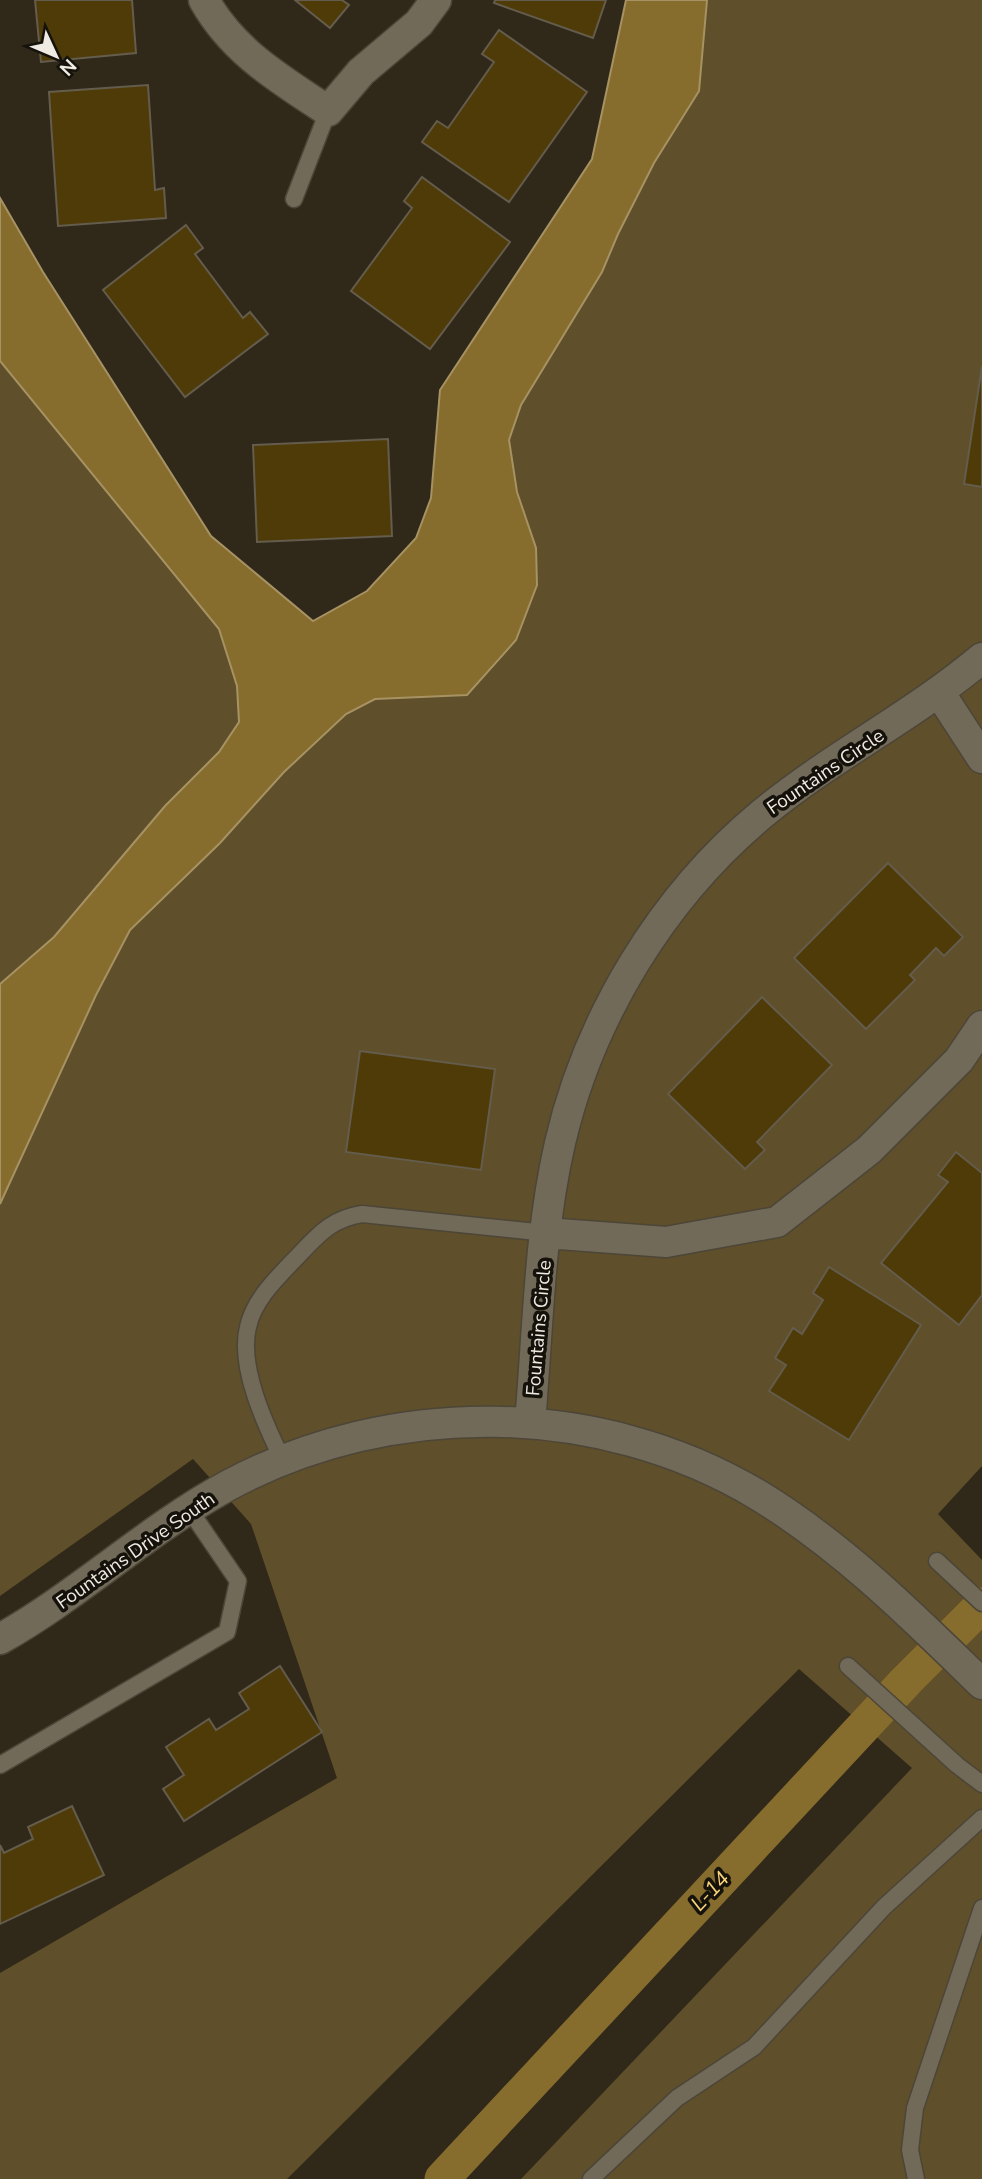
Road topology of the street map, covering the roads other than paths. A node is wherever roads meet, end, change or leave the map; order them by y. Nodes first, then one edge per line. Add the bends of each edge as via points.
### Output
1 (204, 0) edge
2 (436, 0) edge
3 (328, 111) junction
4 (295, 199) dead end
5 (982, 658) edge
6 (939, 692) junction
7 (982, 758) edge
8 (982, 1026) edge
9 (546, 1233) junction
10 (530, 1423) junction
11 (283, 1461) junction
12 (189, 1509) junction
13 (937, 1561) dead end
14 (982, 1603) edge
15 (0, 1639) edge
16 (848, 1666) dead end
17 (982, 1684) edge
18 (0, 1765) edge
19 (982, 1784) edge
20 (982, 1818) edge
21 (982, 1908) edge
22 (592, 2179) edge
23 (916, 2179) edge

1 - 3 street via 242,51
2 - 3 street via 419,23 361,72
3 - 4 lane
5 - 6 street, Fountains Circle
6 - 7 street
6 - 9 street, Fountains Circle via 760,816 704,870 655,931 603,1021 582,1069 560,1143
8 - 9 street, Fountains Circle via 959,1060 869,1150 777,1222 666,1242
9 - 10 street, Fountains Circle
9 - 11 lane via 362,1214 341,1217 325,1229 274,1281 247,1328 254,1386
10 - 11 street, Fountains Drive South via 415,1425 344,1440
10 - 17 street, Fountains Drive South via 601,1433 671,1454 758,1496 890,1594
11 - 12 street, Fountains Drive South
12 - 15 street, Fountains Drive South via 89,1583
12 - 18 lane via 238,1581 227,1632
13 - 14 lane
16 - 19 lane
20 - 22 lane via 884,1907 754,2047 677,2098
21 - 23 lane via 915,2108 911,2150

